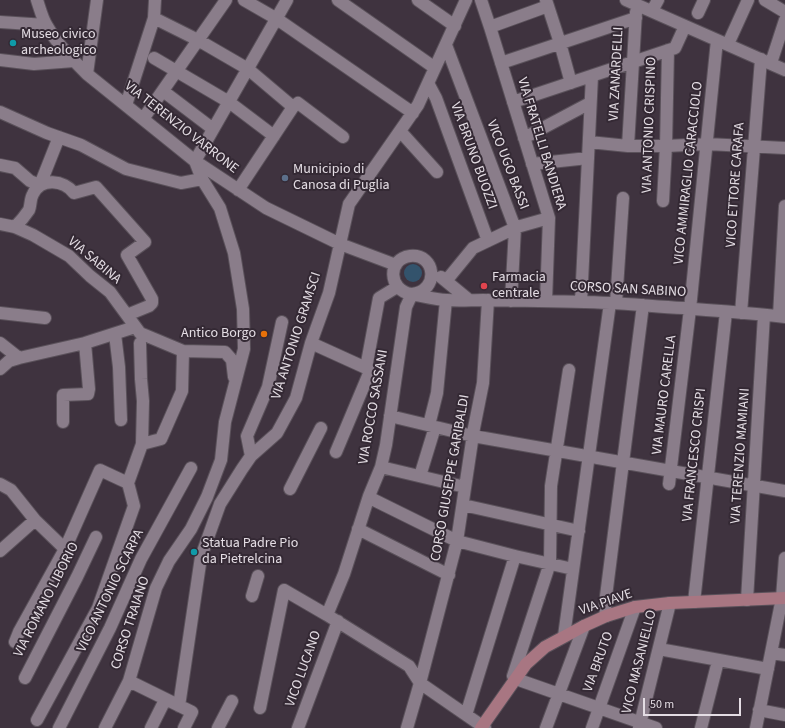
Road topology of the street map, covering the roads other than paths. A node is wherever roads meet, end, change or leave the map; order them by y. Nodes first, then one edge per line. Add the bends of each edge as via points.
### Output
1 (37, 0) edge
2 (97, 0) edge
3 (155, 0) edge
4 (226, 0) edge
5 (244, 0) edge
6 (287, 0) edge
7 (338, 0) edge
8 (418, 0) edge
9 (466, 0) edge
10 (481, 0) edge
11 (658, 0) edge
12 (704, 0) edge
13 (748, 0) edge
14 (765, 0) edge
15 (631, 2) edge
16 (547, 3) edge
17 (652, 11) junction
18 (785, 12) edge
19 (698, 13) dead end
20 (154, 18) junction
21 (636, 18) junction
22 (277, 19) junction
23 (785, 20) edge
24 (0, 22) edge
25 (46, 25) junction
26 (455, 26) junction
27 (685, 26) junction
28 (490, 27) junction
29 (198, 40) junction
30 (723, 42) junction
31 (560, 43) junction
32 (446, 45) junction
33 (668, 50) junction
34 (154, 58) dead end
35 (0, 60) edge
36 (766, 61) junction
37 (74, 62) junction
38 (632, 62) junction
39 (502, 63) junction
40 (435, 68) junction
41 (248, 69) junction
42 (785, 70) edge
43 (177, 71) junction
44 (87, 74) junction
45 (592, 76) junction
46 (428, 82) junction
47 (571, 83) junction
48 (163, 91) junction
49 (229, 102) junction
50 (513, 102) junction
51 (590, 103) junction
52 (126, 104) junction
53 (293, 107) junction
54 (0, 112) edge
55 (413, 113) junction
56 (143, 119) junction
57 (213, 129) junction
58 (400, 130) junction
59 (274, 136) junction
60 (59, 137) junction
61 (343, 137) dead end
62 (524, 138) junction
63 (588, 142) junction
64 (707, 144) junction
65 (628, 146) junction
66 (666, 146) junction
67 (754, 147) junction
68 (785, 148) edge
69 (588, 158) junction
70 (195, 161) junction
71 (532, 164) junction
72 (0, 166) edge
73 (437, 172) dead end
74 (202, 179) junction
75 (40, 185) junction
76 (238, 190) junction
77 (623, 198) dead end
78 (663, 201) dead end
79 (785, 206) edge
80 (549, 218) junction
81 (0, 224) edge
82 (15, 227) junction
83 (515, 228) junction
84 (488, 241) junction
85 (340, 244) junction
86 (396, 265) junction
87 (431, 269) junction
88 (446, 281) junction
89 (397, 287) junction
90 (412, 294) junction
91 (446, 300) junction
92 (469, 300) junction
93 (488, 300) junction
94 (511, 301) junction
95 (546, 301) junction
96 (581, 302) junction
97 (613, 303) junction
98 (643, 305) junction
99 (690, 309) junction
100 (726, 312) junction
101 (0, 313) edge
102 (741, 313) junction
103 (127, 315) junction
104 (764, 315) junction
105 (782, 317) edge
106 (45, 318) dead end
107 (282, 322) dead end
108 (135, 327) junction
109 (115, 334) junction
110 (0, 343) edge
111 (85, 343) junction
112 (140, 343) dead end
113 (311, 343) junction
114 (183, 351) junction
115 (19, 358) junction
116 (366, 368) junction
117 (0, 369) edge
118 (569, 370) dead end
119 (235, 381) junction
120 (390, 416) junction
121 (120, 420) dead end
122 (62, 422) dead end
123 (432, 426) junction
124 (321, 428) dead end
125 (473, 436) junction
126 (142, 444) junction
127 (556, 451) junction
128 (336, 452) dead end
129 (251, 456) junction
130 (589, 457) junction
131 (222, 460) junction
132 (624, 462) junction
133 (381, 467) junction
134 (191, 468) dead end
135 (242, 469) junction
136 (671, 470) junction
137 (420, 476) junction
138 (708, 478) junction
139 (128, 483) junction
140 (0, 484) edge
141 (669, 484) dead end
142 (754, 485) junction
143 (465, 487) junction
144 (290, 489) dead end
145 (785, 491) edge
146 (369, 496) junction
147 (207, 497) junction
148 (220, 504) junction
149 (463, 505) junction
150 (35, 520) junction
151 (550, 524) junction
152 (191, 529) junction
153 (358, 529) junction
154 (579, 531) junction
155 (210, 535) junction
156 (96, 537) dead end
157 (458, 541) junction
158 (65, 549) junction
159 (0, 551) edge
160 (515, 556) junction
161 (785, 558) edge
162 (550, 563) junction
163 (573, 570) junction
164 (449, 575) junction
165 (258, 576) dead end
166 (252, 596) dead end
167 (784, 598) edge
168 (747, 600) junction
169 (694, 602) junction
170 (670, 603) junction
171 (635, 607) junction
172 (327, 615) junction
173 (606, 616) junction
174 (338, 621) junction
175 (584, 626) junction
176 (564, 636) junction
177 (15, 642) dead end
178 (659, 650) junction
179 (771, 653) junction
180 (785, 655) edge
181 (718, 661) junction
182 (768, 669) junction
183 (25, 678) dead end
184 (516, 679) junction
185 (129, 681) junction
186 (420, 684) junction
187 (558, 694) junction
188 (165, 700) junction
189 (232, 701) dead end
190 (179, 706) junction
191 (260, 708) dead end
192 (599, 708) junction
193 (759, 710) junction
194 (466, 715) junction
195 (785, 715) edge
196 (37, 720) dead end
197 (640, 725) edge
198 (483, 727) edge
199 (59, 728) edge
200 (105, 728) edge
201 (151, 728) edge
202 (184, 728) edge
203 (218, 728) edge
204 (298, 728) edge
205 (407, 728) edge
206 (546, 728) edge
207 (592, 728) edge
208 (656, 728) edge
209 (701, 728) edge
210 (756, 728) edge

1 - 25 street, VIA TERENZIO VARRONE
2 - 44 street
3 - 20 street
4 - 29 street
5 - 22 street
6 - 22 street
7 - 40 street
8 - 26 street
9 - 26 street, VIA ANTONIO GRAMSCI
10 - 28 street, VIA FRATELLI BANDIERA
11 - 17 street
12 - 19 street
13 - 30 street, VICO AMMIRAGLIO CARACCIOLO
14 - 18 street
15 - 17 street
15 - 21 street, VIA ZANARDELLI
16 - 28 street
16 - 31 street
17 - 27 street
20 - 29 street
20 - 52 street
21 - 31 street
21 - 38 street, VIA ZANARDELLI
22 - 41 street
22 - 55 street
23 - 36 street, VICO ETTORE CARAFA
24 - 25 street
25 - 37 street, VIA TERENZIO VARRONE
26 - 32 street, VIA ANTONIO GRAMSCI
27 - 30 street
27 - 33 street via 675,48
28 - 39 street, VIA FRATELLI BANDIERA
29 - 41 street
29 - 43 street
30 - 36 street
30 - 64 street, VICO AMMIRAGLIO CARACCIOLO
31 - 39 street
31 - 47 street
32 - 40 street, VIA ANTONIO GRAMSCI
32 - 83 street, VICO UGO BASSI
33 - 38 street
33 - 66 street, VIA ANTONIO CRISPINO
34 - 43 street
35 - 37 street via 34,64
36 - 42 street
36 - 67 street, VICO ETTORE CARAFA
37 - 44 street, VIA TERENZIO VARRONE
38 - 45 street
38 - 65 street, VIA ZANARDELLI
39 - 50 street, VIA FRATELLI BANDIERA
40 - 46 street, VIA ANTONIO GRAMSCI
41 - 49 street
41 - 53 street
43 - 48 street
43 - 49 street
44 - 52 street, VIA TERENZIO VARRONE
45 - 47 street
45 - 51 street
46 - 55 street, VIA ANTONIO GRAMSCI
46 - 84 street, VIA BRUNO BUOZZI
47 - 50 street
48 - 56 street
48 - 57 street
49 - 57 street
49 - 59 street
50 - 62 street, VIA FRATELLI BANDIERA
51 - 62 street
51 - 63 street
52 - 56 street, VIA TERENZIO VARRONE
53 - 59 street
53 - 61 street via 298,103
54 - 60 street
55 - 58 street, VIA ANTONIO GRAMSCI
56 - 70 street, VIA TERENZIO VARRONE
57 - 70 street
58 - 73 street
58 - 85 street, VIA ANTONIO GRAMSCI via 349,204
59 - 76 street
60 - 74 street via 81,145 126,169 181,183
60 - 75 street
62 - 71 street, VIA FRATELLI BANDIERA
63 - 65 street
63 - 69 street
64 - 66 street
64 - 67 street
64 - 99 street, VICO AMMIRAGLIO CARACCIOLO
65 - 66 street
66 - 78 street, VIA ANTONIO CRISPINO
67 - 68 street
67 - 102 street, VICO ETTORE CARAFA
69 - 71 street
69 - 96 street
70 - 74 street, CORSO TRAIANO
70 - 76 street, VIA TERENZIO VARRONE
71 - 80 street, VIA FRATELLI BANDIERA
72 - 75 street via 16,168 30,181
74 - 119 street, CORSO TRAIANO via 220,208 234,253 243,309 244,349
75 - 82 street via 32,194 29,209
75 - 103 street via 54,181 69,187 74,193 96,187 145,242 127,255 152,303
76 - 85 street, VIA TERENZIO VARRONE via 266,208
77 - 97 street
79 - 105 street
80 - 83 street
80 - 95 street, VIA FRATELLI BANDIERA
81 - 82 street, VIA SABINA
82 - 103 street, VIA SABINA via 69,256 110,292
83 - 84 street
83 - 94 street, VICO UGO BASSI
84 - 88 street via 473,248
85 - 86 street, VIA TERENZIO VARRONE
85 - 113 street, VIA ANTONIO GRAMSCI via 329,293
86 - 87 street via 404,258 414,256 425,260
86 - 89 street via 393,274
87 - 88 street
87 - 90 street via 431,281 428,286 418,294
88 - 92 street
89 - 90 street
89 - 116 street via 379,298
90 - 91 street, CORSO SAN SABINO
90 - 120 street, VIA ROCCO SASSANI via 406,307
91 - 92 street, CORSO SAN SABINO
91 - 123 street
92 - 93 street, CORSO SAN SABINO
93 - 94 street, CORSO SAN SABINO
93 - 125 street, CORSO GIUSEPPE GARIBALDI via 482,383
94 - 95 street, CORSO SAN SABINO
95 - 96 street, CORSO SAN SABINO
96 - 97 street, CORSO SAN SABINO
97 - 98 street, CORSO SAN SABINO
97 - 130 street
98 - 99 street, CORSO SAN SABINO
98 - 132 street
99 - 100 street, CORSO SAN SABINO
99 - 136 street, VIA MAURO CARELLA
100 - 102 street, CORSO SAN SABINO
100 - 138 street, VIA FRANCESCO CRISPI
101 - 106 street
102 - 104 street, CORSO SAN SABINO
103 - 108 street, VIA SABINA
104 - 105 street, CORSO SAN SABINO
104 - 142 street, VIA TERENZIO MAMIANI
107 - 129 street via 268,387 247,436
108 - 109 street
108 - 114 street, VIA SABINA via 140,333
109 - 111 street
109 - 121 street via 119,367
110 - 115 street
111 - 115 street
111 - 122 street via 88,394 63,395
112 - 126 street
113 - 116 street
113 - 129 street, VIA ANTONIO GRAMSCI via 296,398 277,433
114 - 119 street, VIA SABINA via 225,352 232,360
114 - 126 street via 182,391 167,426 161,439
115 - 117 street
116 - 128 street via 370,371
118 - 127 street
119 - 131 street, CORSO TRAIANO via 225,422
120 - 123 street
120 - 133 street, VIA ROCCO SASSANI
123 - 125 street
123 - 137 street
124 - 144 street
125 - 127 street
125 - 143 street, CORSO GIUSEPPE GARIBALDI
126 - 139 street
127 - 130 street
127 - 151 street via 551,486
129 - 135 street, VIA ANTONIO GRAMSCI
130 - 132 street
130 - 154 street
131 - 135 street
131 - 147 street, CORSO TRAIANO
132 - 136 street
132 - 173 street via 605,604
133 - 137 street
133 - 146 street, VIA ROCCO SASSANI
134 - 199 street, VICO ANTONIO SCARPA via 141,559 110,628
135 - 148 street, VIA ANTONIO GRAMSCI
136 - 138 street
136 - 141 street, VIA MAURO CARELLA
137 - 143 street
138 - 142 street
138 - 169 street, VIA FRANCESCO CRISPI
139 - 158 street via 100,470
139 - 196 street via 134,506 98,608
140 - 150 street via 11,490
142 - 145 street
142 - 168 street, VIA TERENZIO MAMIANI
143 - 149 street, CORSO GIUSEPPE GARIBALDI
146 - 153 street, VIA ROCCO SASSANI
146 - 157 street
147 - 148 street
147 - 152 street, CORSO TRAIANO
148 - 155 street, VIA ANTONIO GRAMSCI
149 - 151 street
149 - 157 street, CORSO GIUSEPPE GARIBALDI
150 - 158 street
150 - 159 street
151 - 154 street
151 - 162 street
152 - 155 street
152 - 185 street, CORSO TRAIANO via 169,561 156,588
153 - 164 street
153 - 172 street, VIA ROCCO SASSANI via 344,574
154 - 163 street
155 - 190 street, VIA ANTONIO GRAMSCI via 201,557
156 - 183 street, VIA ROMANO LIBORIO
157 - 160 street
157 - 164 street, CORSO GIUSEPPE GARIBALDI
158 - 177 street
160 - 162 street
160 - 194 street
161 - 167 street
162 - 163 street
162 - 184 street via 514,676
163 - 176 street
164 - 186 street, CORSO GIUSEPPE GARIBALDI
165 - 166 street
167 - 168 street, VIA PIAVE
167 - 179 street
168 - 169 street, VIA PIAVE
169 - 170 street, VIA PIAVE
170 - 171 street, VIA PIAVE
170 - 178 street, VICO MASANIELLO
171 - 173 street, VIA PIAVE
171 - 192 street, VIA BRUTO
172 - 174 street
172 - 191 street via 284,590
173 - 175 street, VIA PIAVE
174 - 186 street via 408,666
174 - 204 street, VICO LUCANO
175 - 176 street, VIA PIAVE
175 - 187 street
176 - 184 street, VIA PIAVE via 540,651 526,664
178 - 181 street
178 - 197 street, VICO MASANIELLO
179 - 180 street
179 - 182 street
181 - 182 street
181 - 209 street
182 - 193 street
184 - 187 street
184 - 198 street, VIA PIAVE
185 - 188 street
185 - 200 street, CORSO TRAIANO
186 - 194 street
186 - 205 street, CORSO GIUSEPPE GARIBALDI
187 - 192 street
187 - 206 street
188 - 190 street
188 - 201 street
189 - 203 street
190 - 202 street via 192,712
192 - 197 street
192 - 207 street, VIA BRUTO
193 - 195 street
193 - 210 street
194 - 198 street
197 - 208 street

